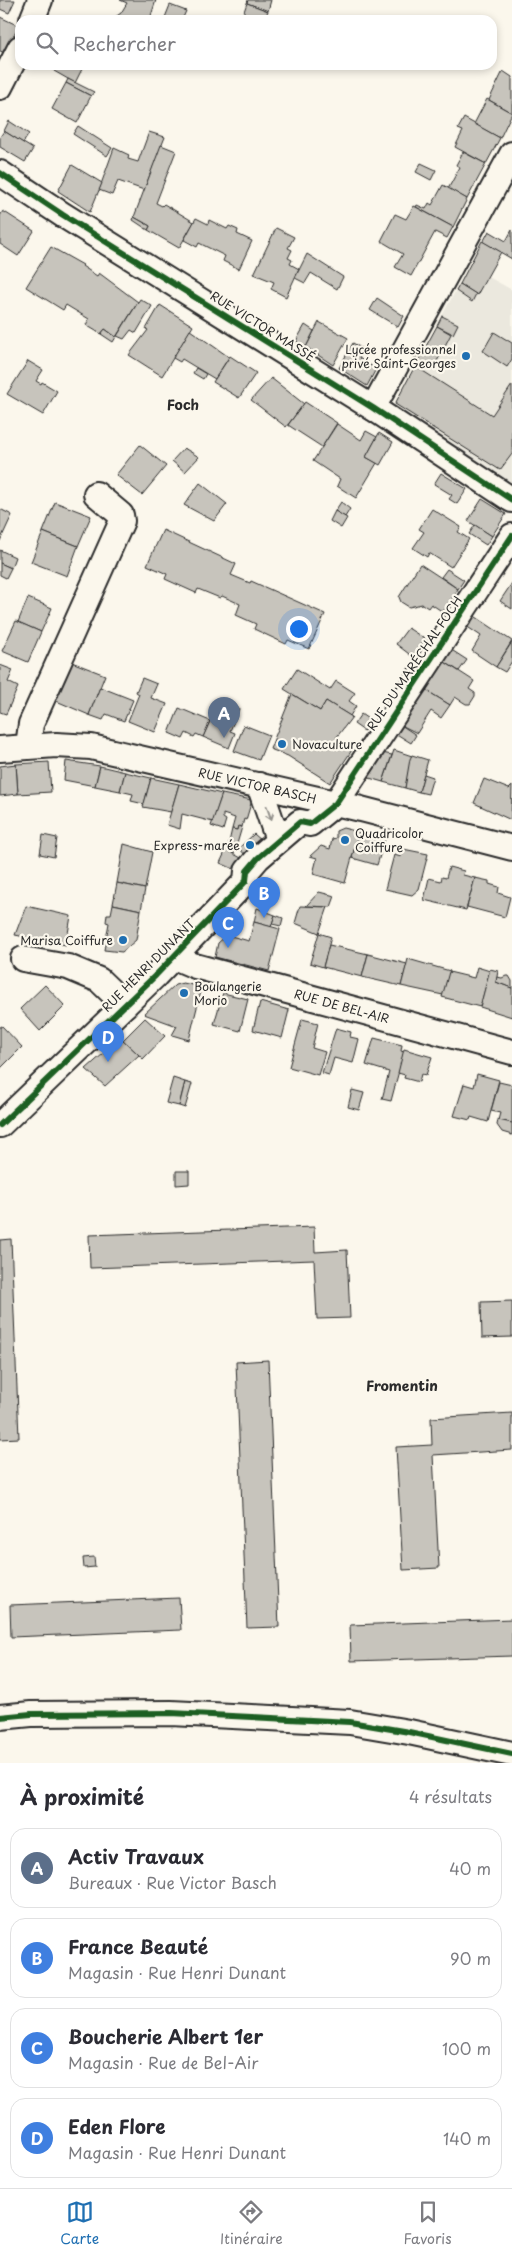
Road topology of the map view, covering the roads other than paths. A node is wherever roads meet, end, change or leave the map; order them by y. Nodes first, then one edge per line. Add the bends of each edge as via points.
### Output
1 (40, 0) edge
2 (34, 15) edge
3 (15, 58) edge
4 (0, 86) edge
5 (512, 154) edge
6 (0, 173) edge
7 (373, 408) junction
8 (96, 494) dead end
9 (512, 500) edge
10 (512, 536) edge
11 (28, 746) junction
12 (0, 749) edge
13 (259, 785) junction
14 (336, 803) junction
15 (310, 824) junction
16 (278, 840) junction
17 (512, 848) edge
18 (246, 881) junction
19 (174, 957) junction
20 (22, 959) dead end
21 (125, 1005) junction
22 (512, 1052) edge
23 (0, 1125) edge
24 (0, 1717) edge
25 (510, 1757) edge

1 - 2 street
3 - 4 street
5 - 7 street
6 - 7 street, RUE VICTOR MASSÉ
7 - 9 street, RUE VICTOR MASSÉ
8 - 11 street via 121,515 122,521 31,724
10 - 14 street, RUE DU MARÉCHAL FOCH
11 - 12 street, RUE VICTOR BASCH
11 - 13 street, RUE VICTOR BASCH via 91,747
13 - 14 street, RUE VICTOR BASCH
13 -> 16 street
14 - 15 street, RUE HENRI DUNANT
14 - 17 street, RUE VICTOR BASCH
15 - 16 street, RUE HENRI DUNANT via 300,822
15 - 18 street, RUE HENRI DUNANT via 312,833 256,881
16 - 18 street, RUE HENRI DUNANT via 247,871
18 - 19 street, RUE HENRI DUNANT
19 - 21 street, RUE HENRI DUNANT
19 - 22 street, RUE DE BEL-AIR via 196,966
20 - 21 street, RUE HENRI DUNANT via 68,967 98,980
21 - 23 street, RUE HENRI DUNANT
24 - 25 street via 171,1713 350,1722 409,1732

